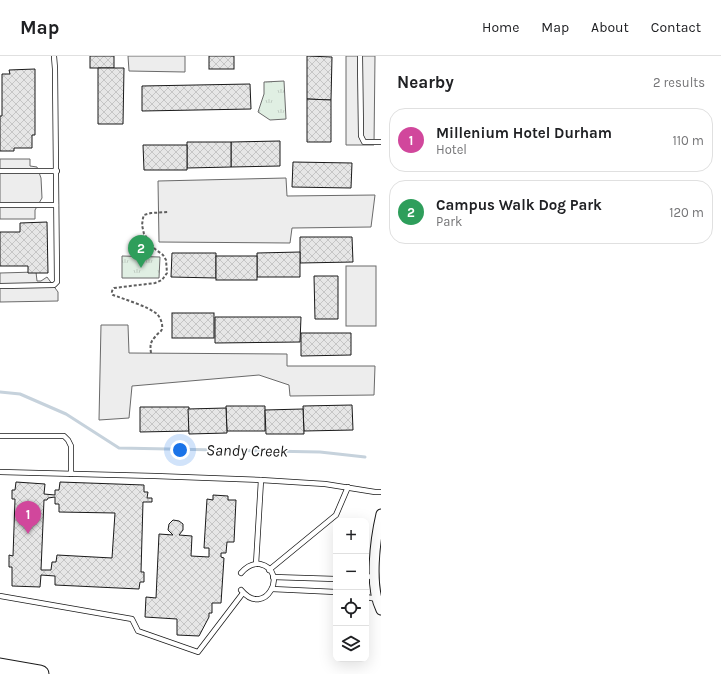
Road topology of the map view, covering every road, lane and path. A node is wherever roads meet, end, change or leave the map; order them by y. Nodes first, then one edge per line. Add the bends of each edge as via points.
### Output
1 (54, 56) edge
2 (360, 56) edge
3 (381, 142) edge
4 (57, 171) junction
5 (0, 172) edge
6 (0, 205) edge
7 (56, 205) junction
8 (168, 212) dead end
9 (0, 286) edge
10 (151, 353) dead end
11 (0, 436) edge
12 (0, 472) edge
13 (71, 474) junction
14 (261, 480) junction
15 (348, 487) junction
16 (381, 492) edge
17 (381, 514) edge
18 (256, 564) junction
19 (269, 570) junction
20 (241, 573) dead end
21 (273, 577) junction
22 (370, 577) edge
23 (333, 579) edge
24 (378, 586) edge
25 (272, 589) junction
26 (333, 592) edge
27 (0, 596) edge
28 (369, 598) edge
29 (377, 599) junction
30 (381, 610) edge
31 (0, 667) edge
32 (40, 674) edge

1 - 4 lane
2 - 3 lane via 360,136 364,142
4 - 5 lane
4 - 7 lane
6 - 7 lane
7 - 9 lane via 57,282 54,285
8 - 10 path via 144,215 142,225 144,234 154,249 166,260 167,273 162,280 112,290 113,295 158,314 162,326 161,331 150,343
11 - 13 lane via 64,436 71,446
12 - 13 lane
13 - 14 lane
14 - 15 lane
14 - 18 lane
15 - 16 lane
15 - 19 lane via 336,515
17 - 22 street
18 - 19 lane
18 - 20 lane via 250,565
19 - 21 lane
21 - 23 lane
21 - 25 lane
22 - 24 street
24 - 29 street
25 - 26 lane
25 - 27 lane via 261,599 250,598 242,591 198,652 138,631 132,619
28 - 29 lane
29 - 30 street
31 - 32 highway

